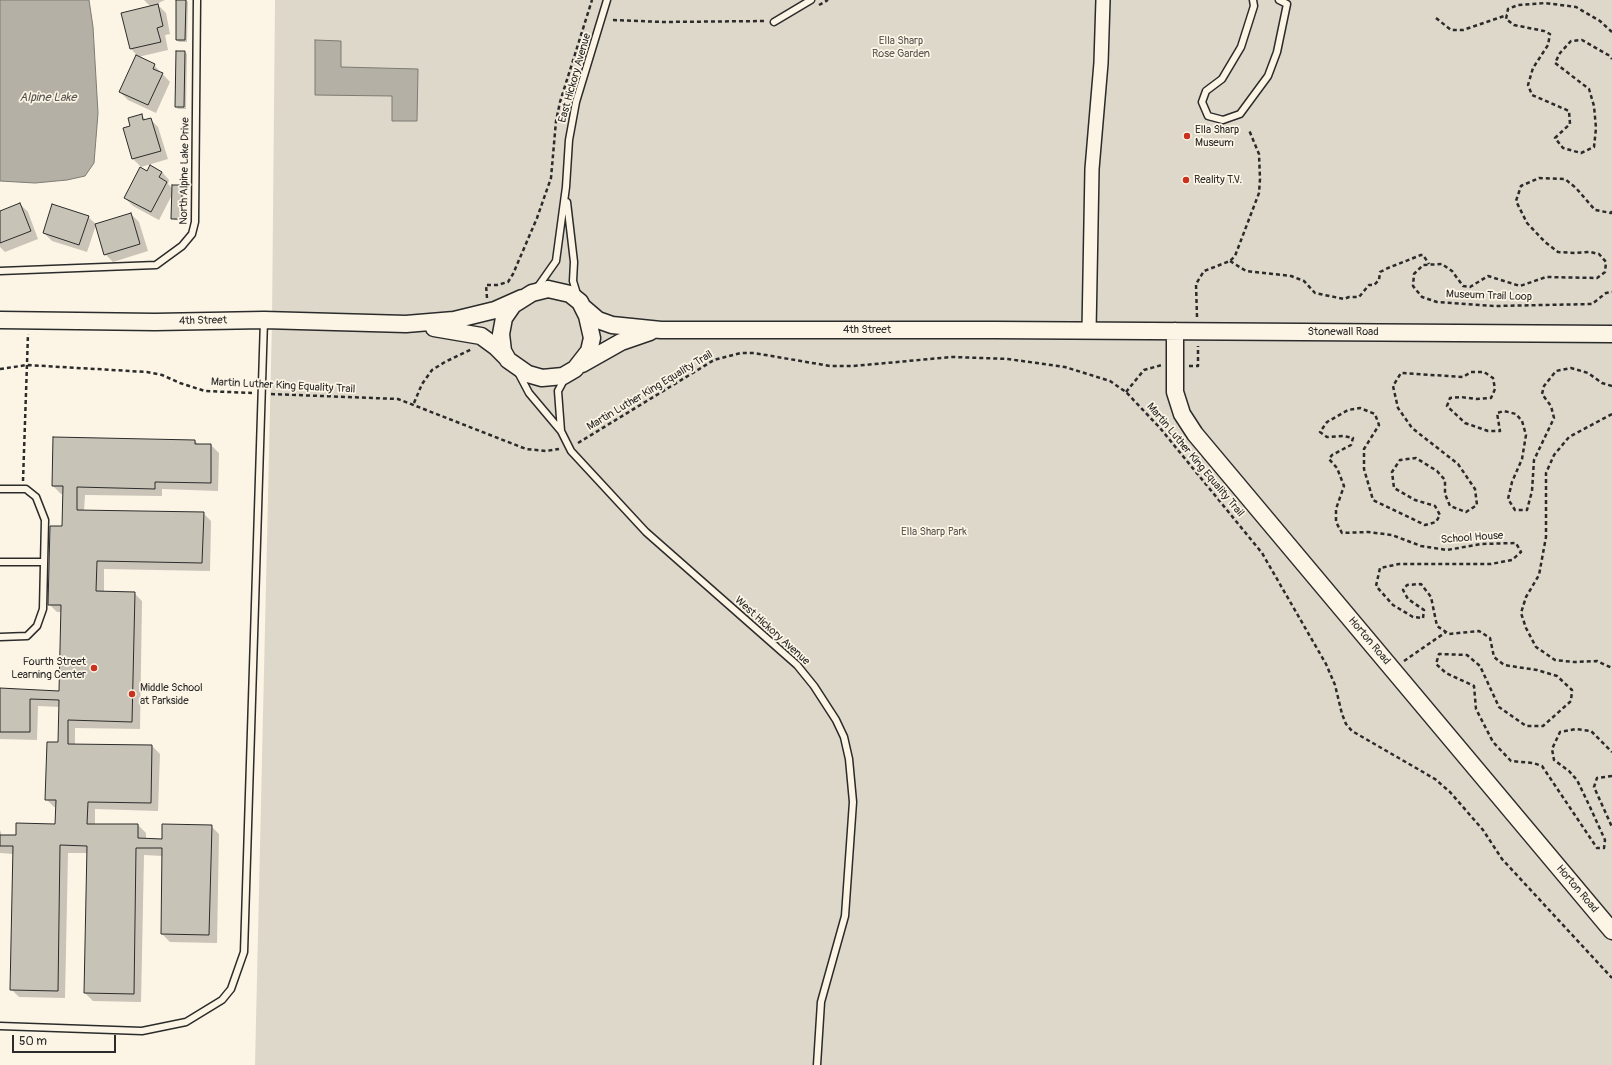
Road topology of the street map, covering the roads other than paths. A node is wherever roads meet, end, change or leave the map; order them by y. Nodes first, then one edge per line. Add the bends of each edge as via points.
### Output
1 (197, 0) edge
2 (607, 0) edge
3 (811, 0) edge
4 (1103, 0) edge
5 (1253, 0) edge
6 (1279, 0) edge
7 (774, 22) dead end
8 (566, 187) junction
9 (0, 271) edge
10 (527, 296) junction
11 (582, 305) junction
12 (0, 320) edge
13 (264, 320) junction
14 (406, 324) junction
15 (661, 330) junction
16 (1081, 331) junction
17 (1174, 331) junction
18 (1612, 334) edge
19 (512, 363) junction
20 (571, 371) junction
21 (561, 431) junction
22 (0, 488) edge
23 (0, 562) edge
24 (43, 562) junction
25 (0, 637) edge
26 (1612, 931) edge
27 (0, 1026) edge
28 (818, 1065) edge

1 - 9 lane, North Alpine Lake Drive via 195,222 192,234 182,246 156,265
2 - 8 lane, East Hickory Avenue via 576,102 569,140
3 - 7 lane
4 - 16 street via 1101,63
5 - 6 lane via 1254,6 1241,47 1222,79 1206,91 1202,102 1208,116 1223,120 1240,114 1268,76 1277,52 1286,4
8 - 10 lane, East Hickory Avenue via 556,261 546,278
8 - 11 lane, East Hickory Avenue via 574,262 573,281
10 - 11 street via 542,290 558,290 570,294
10 - 14 street, 4th Street via 495,310 454,320
10 - 19 street via 507,312 502,326 502,345
11 - 15 street, 4th Street via 598,320 612,325
11 - 20 street via 591,327 592,338 589,351
12 - 13 street, 4th Street
13 - 14 street, 4th Street
13 - 27 lane via 244,952 231,989 222,1000 186,1022 142,1031
14 - 19 street, 4th Street via 481,336 496,346
15 - 16 street, 4th Street
15 - 20 street, 4th Street via 621,342
16 - 17 street, Stonewall Road
17 - 18 street, Stonewall Road
17 - 26 street, Horton Road via 1175,392 1182,414 1195,434
19 - 20 street via 528,374 542,378 555,377
19 - 21 lane, West Hickory Avenue via 529,393
20 - 21 lane, West Hickory Avenue via 558,391
21 - 28 lane, West Hickory Avenue via 571,451 646,532 797,666 814,686 844,737 853,802 845,916 821,1002
22 - 24 lane via 23,489 36,497 45,520
23 - 24 lane
24 - 25 lane via 43,609 37,626 27,636

